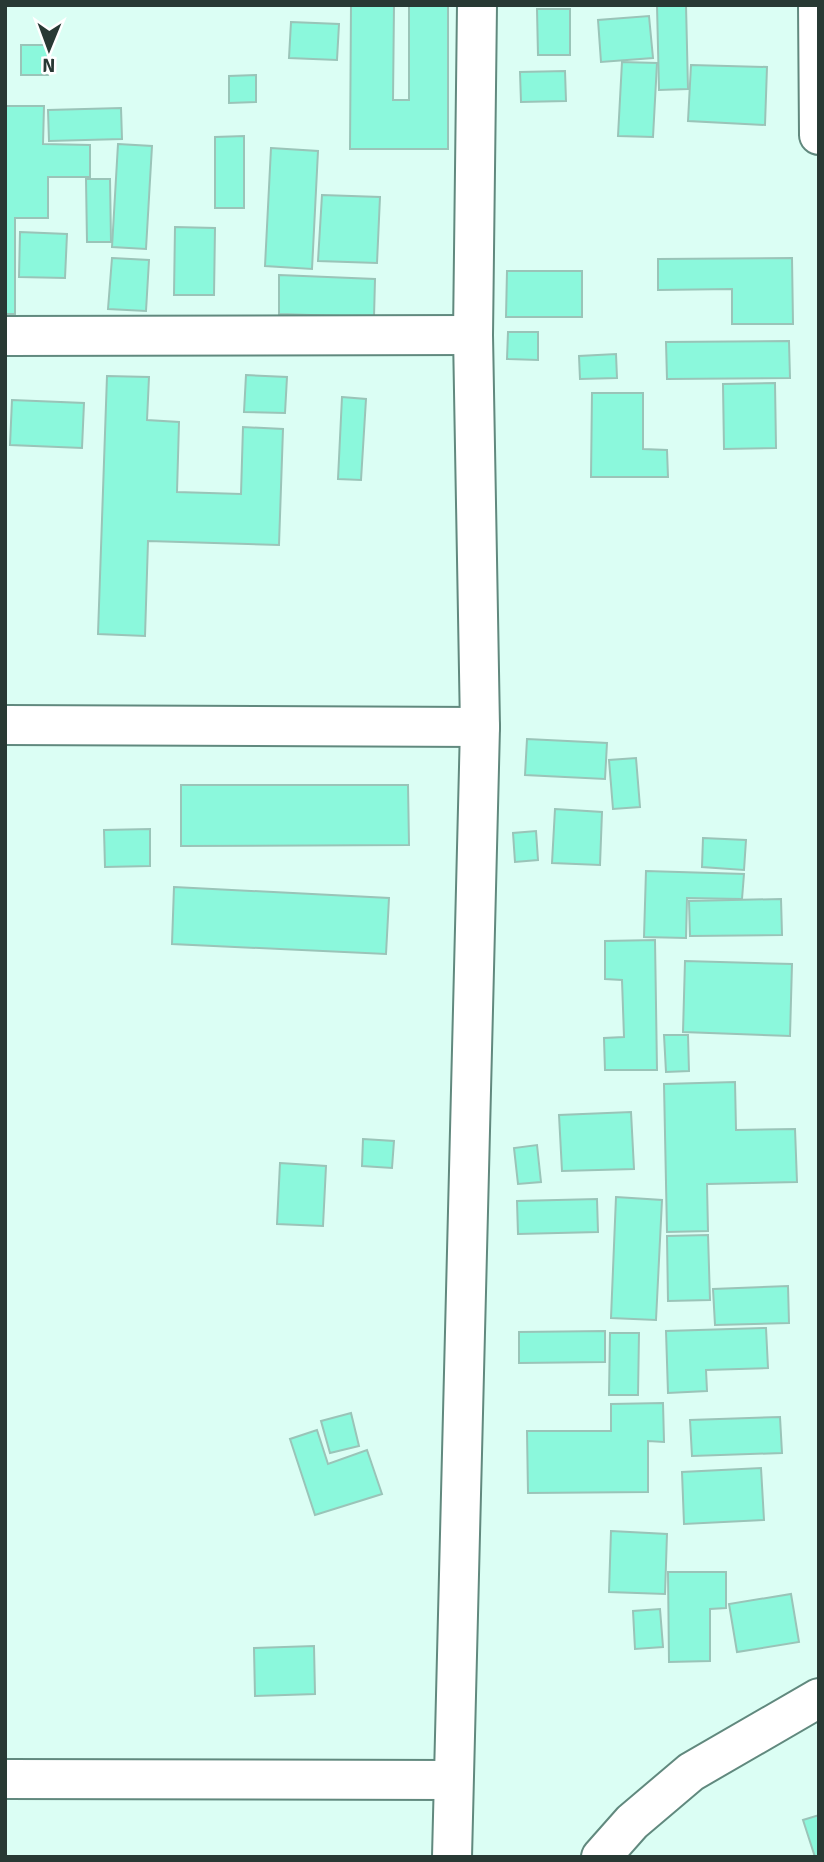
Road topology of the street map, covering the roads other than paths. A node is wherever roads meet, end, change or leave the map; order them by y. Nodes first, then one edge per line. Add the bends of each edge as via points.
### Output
1 (477, 5) edge
2 (818, 5) edge
3 (819, 135) edge
4 (473, 335) junction
5 (5, 336) edge
6 (5, 725) edge
7 (480, 727) junction
8 (819, 1698) edge
9 (5, 1779) edge
10 (453, 1780) junction
11 (452, 1857) edge
12 (601, 1857) edge

1 - 4 street
2 - 3 street
4 - 5 street
4 - 7 street
6 - 7 street
7 - 10 street
8 - 12 street via 691,1772 632,1822
9 - 10 street
10 - 11 street

